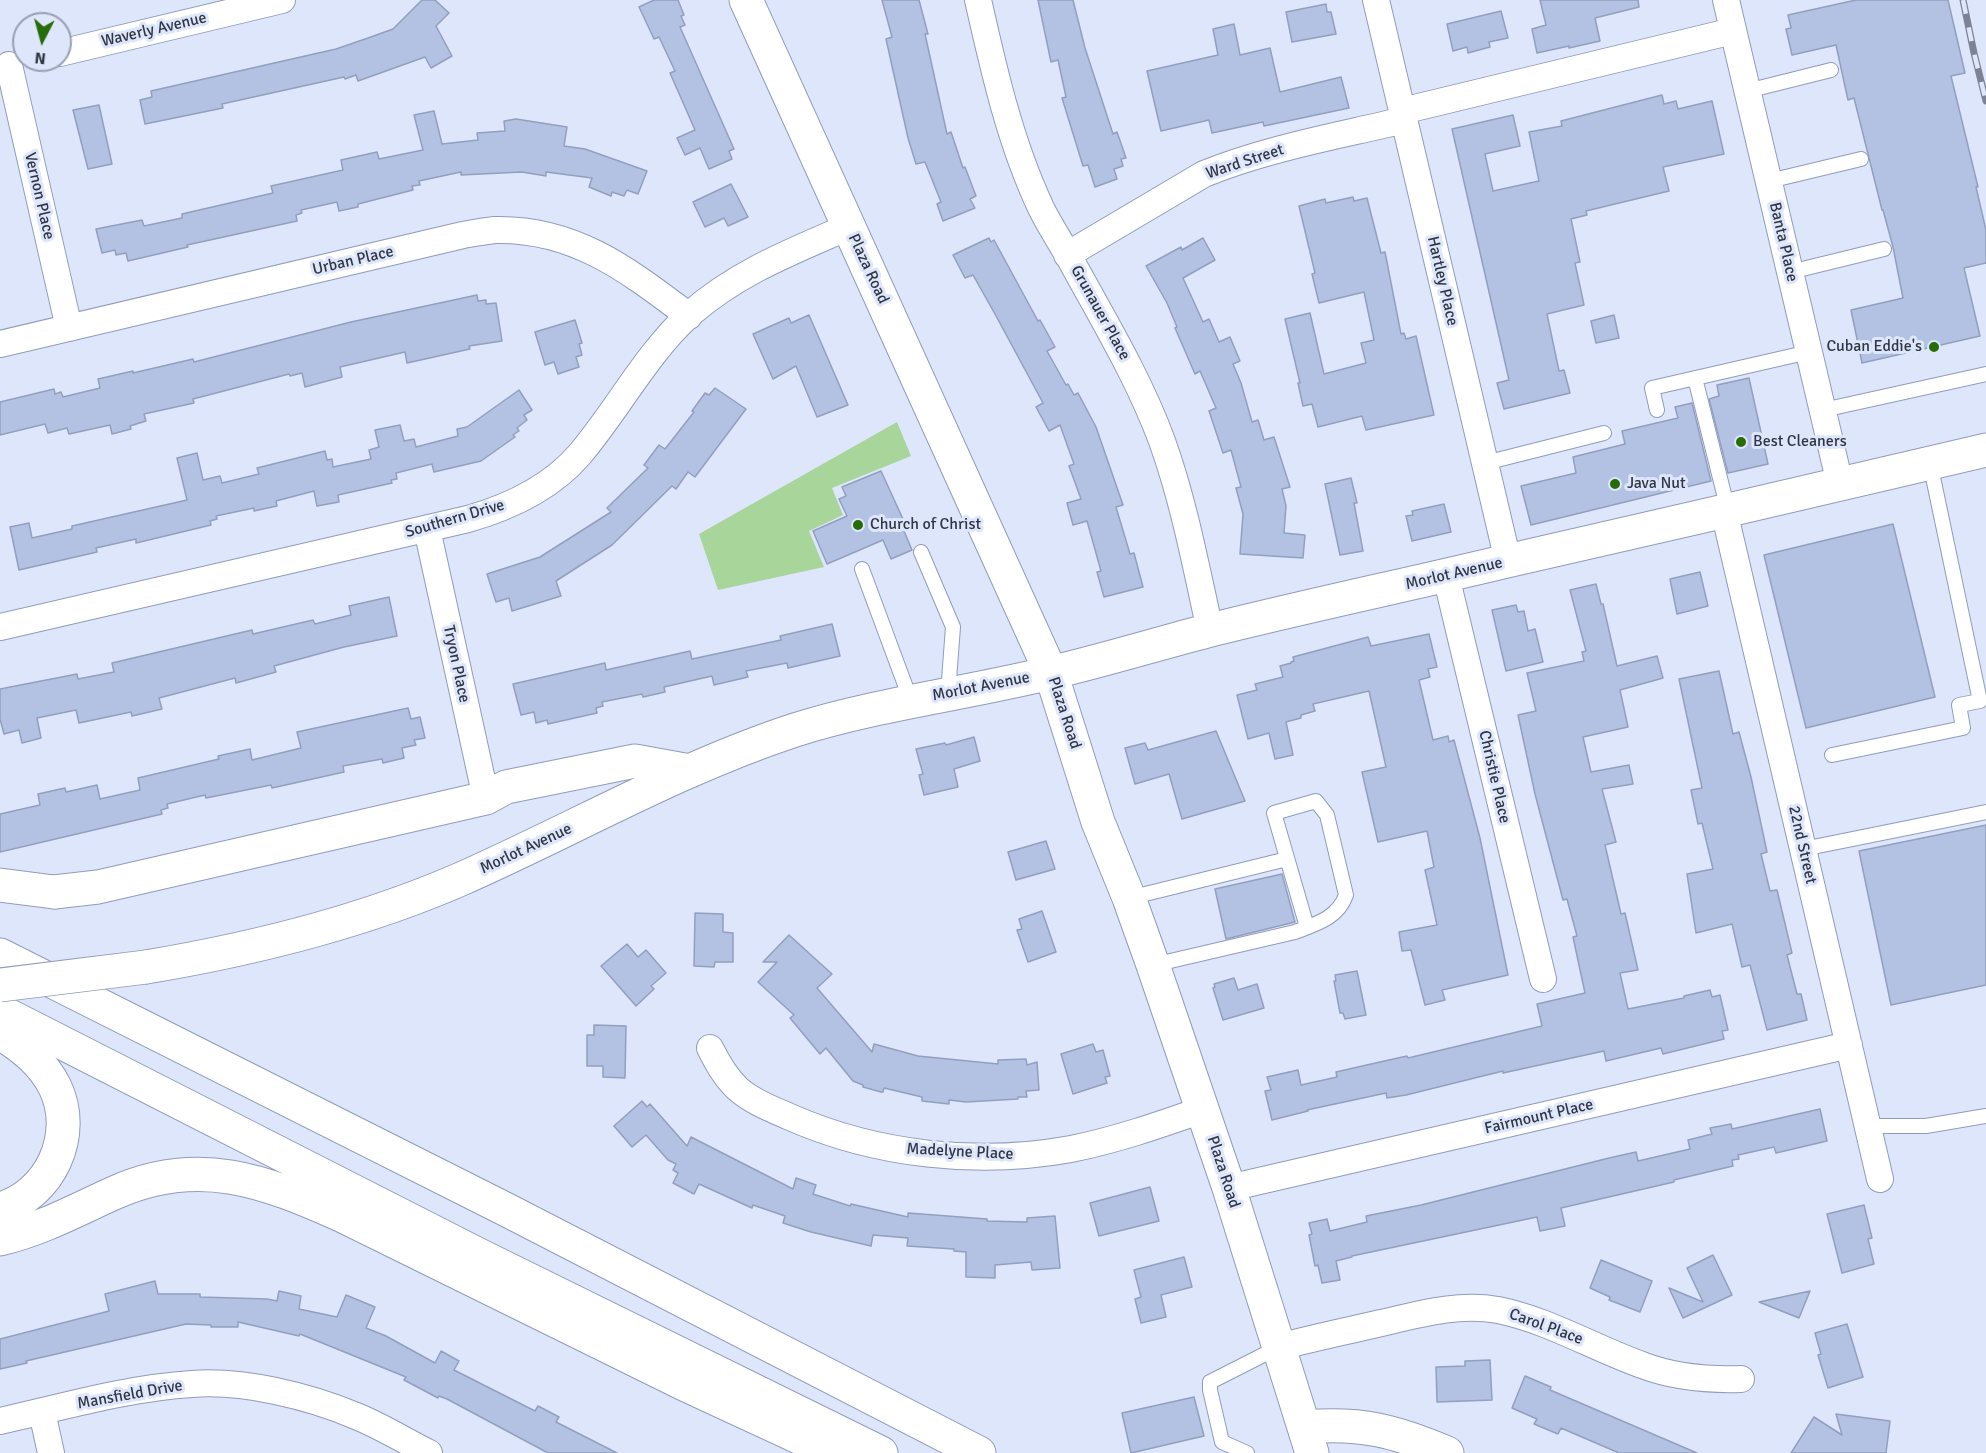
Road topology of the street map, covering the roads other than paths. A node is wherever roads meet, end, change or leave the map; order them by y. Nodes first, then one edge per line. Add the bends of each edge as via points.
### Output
1 (282, 0) edge
2 (746, 0) edge
3 (978, 0) edge
4 (1376, 0) edge
5 (1726, 0) edge
6 (1733, 32) junction
7 (72, 49) edge
8 (1831, 70) dead end
9 (14, 72) edge
10 (1747, 92) junction
11 (1403, 115) junction
12 (1861, 159) dead end
13 (1769, 181) junction
14 (849, 227) junction
15 (1884, 249) dead end
16 (1067, 255) junction
17 (1790, 272) junction
18 (689, 316) junction
19 (69, 328) junction
20 (0, 344) edge
21 (1809, 352) junction
22 (1986, 374) edge
23 (1695, 378) junction
24 (1657, 410) dead end
25 (1823, 410) junction
26 (1604, 433) dead end
27 (1986, 450) edge
28 (1930, 463) junction
29 (1485, 464) junction
30 (1840, 484) junction
31 (1726, 511) junction
32 (427, 529) junction
33 (921, 552) dead end
34 (1508, 561) junction
35 (862, 568) dead end
36 (1446, 576) junction
37 (0, 627) edge
38 (1210, 630) junction
39 (1052, 673) junction
40 (948, 693) junction
41 (910, 701) junction
42 (1832, 755) dead end
43 (690, 771) junction
44 (486, 798) junction
45 (1986, 812) edge
46 (1803, 849) junction
47 (1287, 859) junction
48 (0, 885) edge
49 (1129, 898) junction
50 (1307, 927) junction
51 (0, 955) edge
52 (1153, 965) junction
53 (1543, 979) dead end
54 (0, 985) edge
55 (0, 1011) edge
56 (0, 1033) edge
57 (1849, 1045) junction
58 (710, 1048) dead end
59 (1202, 1110) junction
60 (1986, 1116) edge
61 (1867, 1126) junction
62 (1880, 1179) dead end
63 (1229, 1188) junction
64 (0, 1209) edge
65 (0, 1239) edge
66 (1279, 1347) junction
67 (1741, 1379) dead end
68 (42, 1412) junction
69 (0, 1421) edge
70 (1308, 1440) edge
71 (51, 1453) edge
72 (429, 1453) edge
73 (834, 1453) edge
74 (881, 1453) edge
75 (979, 1453) edge
76 (1247, 1453) edge
77 (1447, 1453) edge

1 - 7 street, Waverly Avenue
2 - 14 main road, Plaza Road
3 - 16 street, Grunauer Place via 1000,93 1024,168
4 - 11 street, Hartley Place
5 - 6 street, Banta Place
6 - 10 street, Banta Place
6 - 11 street, Ward Street
8 - 10 lane
9 - 19 street, Vernon Place
10 - 13 street, Banta Place
11 - 16 street, Ward Street via 1253,156 1204,174
11 - 29 street, Hartley Place
12 - 13 lane
13 - 17 street, Banta Place
14 - 18 street, Southern Drive via 750,271 719,290
14 - 39 main road, Plaza Road
15 - 17 lane
16 - 38 street, Grunauer Place via 1130,368 1162,441 1186,521
17 - 21 street, Banta Place
18 - 19 street, Urban Place via 590,249 560,238 495,230
18 - 32 street, Southern Drive via 664,341 579,455 554,478 496,511
19 - 20 street, Urban Place
21 - 23 lane
21 - 25 street, Banta Place
22 - 25 lane
23 - 24 lane via 1652,388
23 - 31 lane
25 - 30 street, Banta Place
26 - 29 lane
27 - 28 main road, Morlot Avenue
28 - 30 main road, Morlot Avenue
28 - 42 lane via 1980,701 1959,705 1963,728
29 - 34 street, Hartley Place
30 - 31 main road, Morlot Avenue
31 - 34 main road, Morlot Avenue
31 - 46 street, 22nd Street
32 - 37 street, Southern Drive
32 - 44 street, Tryon Place
33 - 40 lane via 953,627
34 - 36 main road, Morlot Avenue
35 - 41 lane
36 - 38 main road, Morlot Avenue
36 - 53 street, Christie Place
38 - 39 main road, Morlot Avenue
39 - 40 main road, Morlot Avenue
39 - 49 main road, Plaza Road via 1098,822
40 - 41 main road, Morlot Avenue
41 - 43 main road, Morlot Avenue via 793,731
43 - 44 main road via 635,761 506,787
43 - 54 main road, Morlot Avenue, bridge via 456,881 328,927 267,944 146,967
44 - 48 main road via 98,887 54,892
45 - 46 lane
46 - 57 street, 22nd Street
47 - 49 lane
47 - 50 lane
47 - 50 lane via 1274,813 1316,801 1327,815 1346,895 1331,918
49 - 52 main road, Plaza Road
50 - 52 lane
51 - 75 main road
52 - 59 main road, Plaza Road
55 - 74 main road
56 - 64 main road via 31,1055 45,1071 62,1110 60,1149 53,1167 27,1196
57 - 61 street, 22nd Street
57 - 63 street, Fairmount Place
58 - 59 street, Madelyne Place via 732,1083 759,1104 843,1136 931,1153 1022,1155 1070,1149 1116,1139
59 - 63 main road, Plaza Road
60 - 61 lane via 1926,1126
61 - 62 street, 22nd Street
63 - 66 main road, Plaza Road
65 - 73 main road via 50,1224 145,1181 175,1174 209,1173 241,1178 343,1216 682,1383
66 - 67 street, Carol Place via 1465,1306 1528,1318 1669,1373
66 - 70 main road, Plaza Road
66 - 76 lane via 1210,1382 1222,1442
68 - 69 street, Mansfield Drive
68 - 71 street
68 - 72 street, Mansfield Drive via 155,1387 194,1383 240,1385 284,1392 356,1416
70 - 77 main road via 1333,1425 1361,1426 1410,1438

